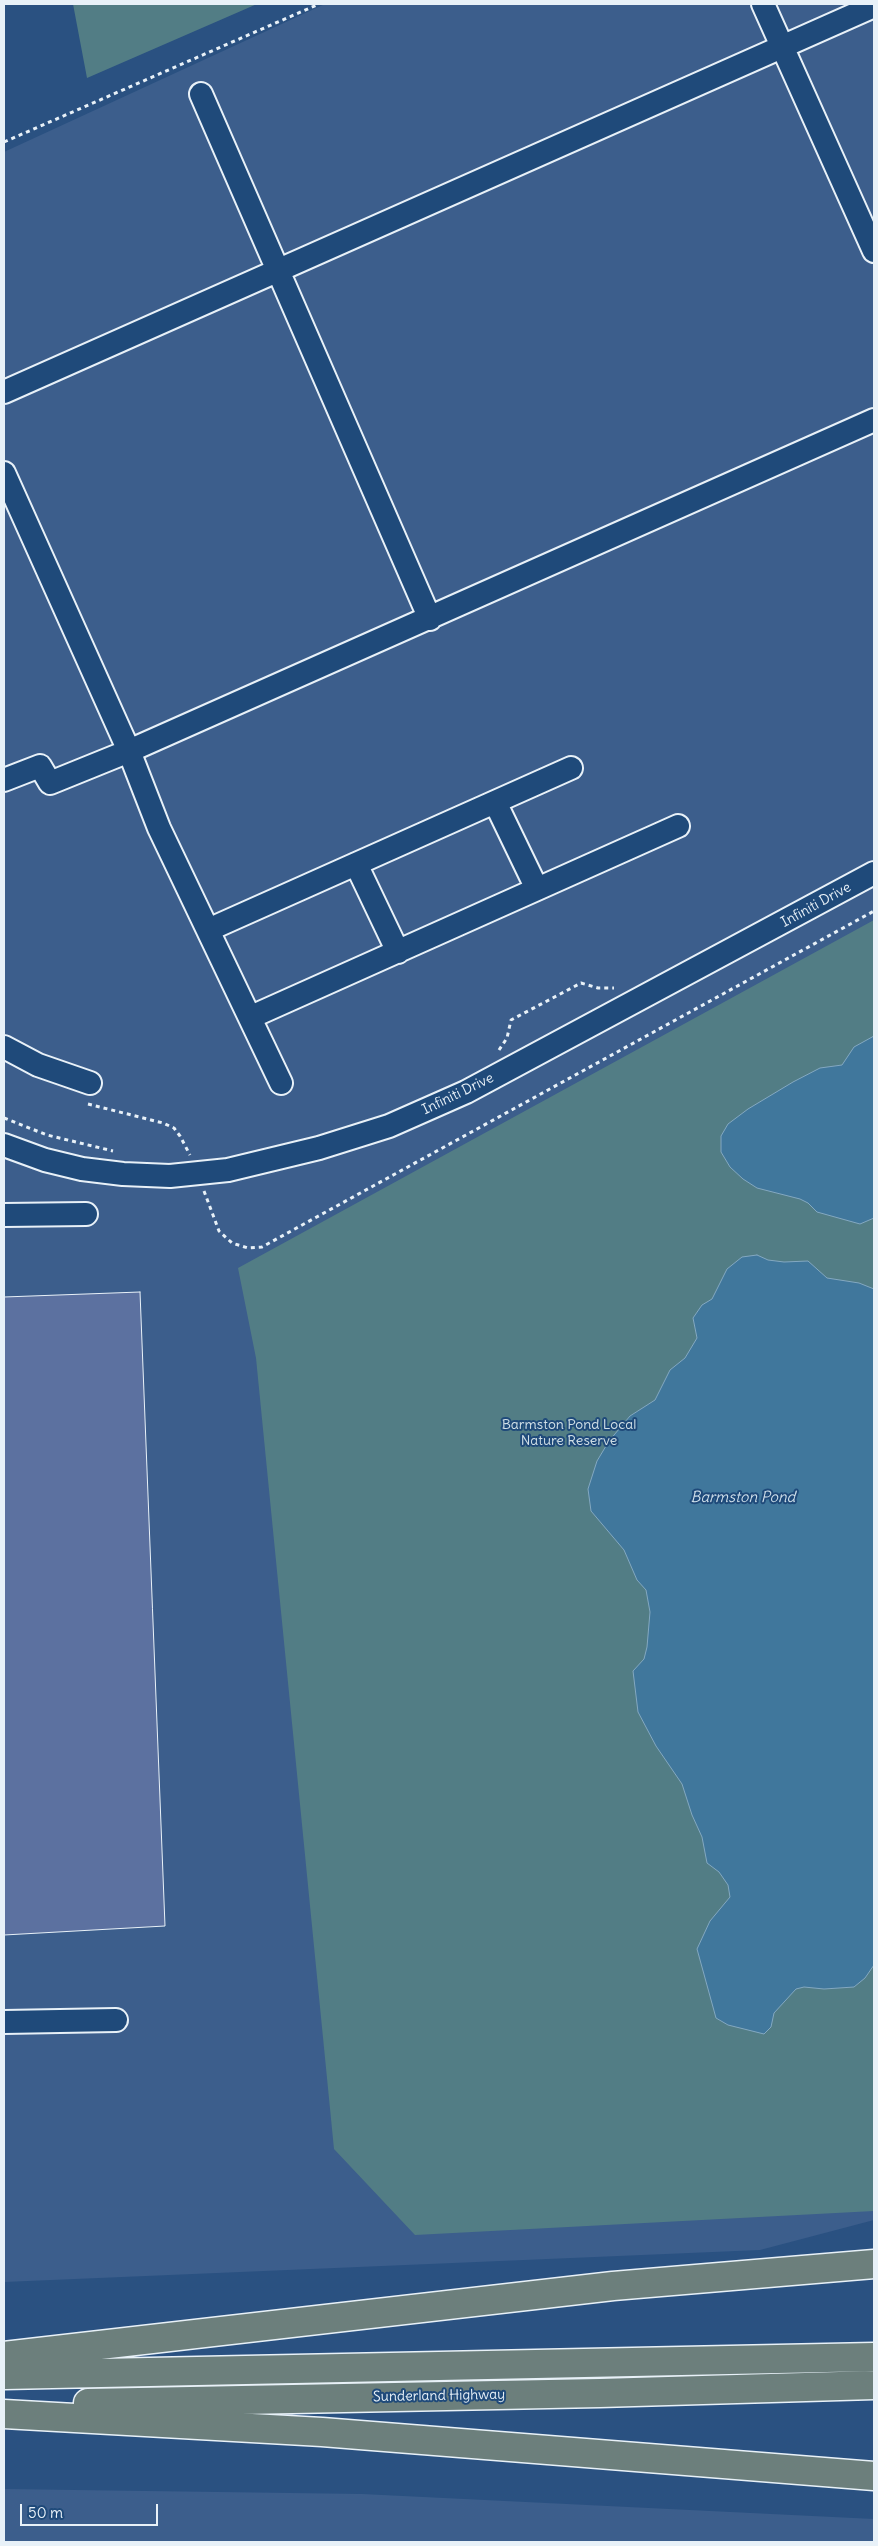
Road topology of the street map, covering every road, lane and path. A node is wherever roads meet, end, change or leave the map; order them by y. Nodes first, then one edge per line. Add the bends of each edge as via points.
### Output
1 (319, 4) edge
2 (763, 4) edge
3 (874, 6) edge
4 (782, 47) junction
5 (201, 94) dead end
6 (4, 142) edge
7 (874, 251) edge
8 (278, 270) junction
9 (4, 392) edge
10 (874, 420) edge
11 (4, 473) edge
12 (430, 619) junction
13 (129, 751) junction
14 (571, 768) dead end
15 (4, 780) edge
16 (495, 802) junction
17 (678, 826) dead end
18 (356, 864) junction
19 (874, 873) edge
20 (537, 889) junction
21 (208, 930) junction
22 (398, 952) junction
23 (617, 988) dead end
24 (251, 1017) junction
25 (4, 1047) edge
26 (493, 1056) dead end
27 (90, 1083) dead end
28 (281, 1083) dead end
29 (4, 1118) edge
30 (4, 1145) edge
31 (120, 1152) dead end
32 (198, 1153) dead end
33 (181, 1154) dead end
34 (86, 1214) dead end
35 (4, 1215) edge
36 (116, 2020) dead end
37 (4, 2022) edge
38 (874, 2264) edge
39 (4, 2356) edge
40 (874, 2357) edge
41 (4, 2375) edge
42 (874, 2385) edge
43 (4, 2404) edge
44 (4, 2414) edge
45 (874, 2476) edge

1 - 6 path
2 - 4 street
3 - 4 street
4 - 7 street
4 - 8 street
5 - 8 street
8 - 9 street
8 - 12 street
10 - 12 street
11 - 13 street
12 - 13 street
13 - 15 street via 50,783 40,766
13 - 21 street via 159,828
14 - 16 street
16 - 18 street
16 - 20 street
17 - 20 street
18 - 21 street
18 - 22 street
19 - 30 street, Infiniti Drive via 466,1092 389,1126 319,1148 228,1170 170,1176 82,1168 45,1160
20 - 22 street
21 - 24 street
22 - 24 street
23 - 26 path via 598,988 581,983 511,1020 507,1038
24 - 28 street
25 - 27 street via 38,1064
29 - 31 path via 47,1135
32 - 33 path
34 - 35 street
36 - 37 street
38 - 39 highway via 613,2286
40 - 41 highway
42 - 43 highway, Sunderland Highway via 600,2394
44 - 45 highway via 322,2432

